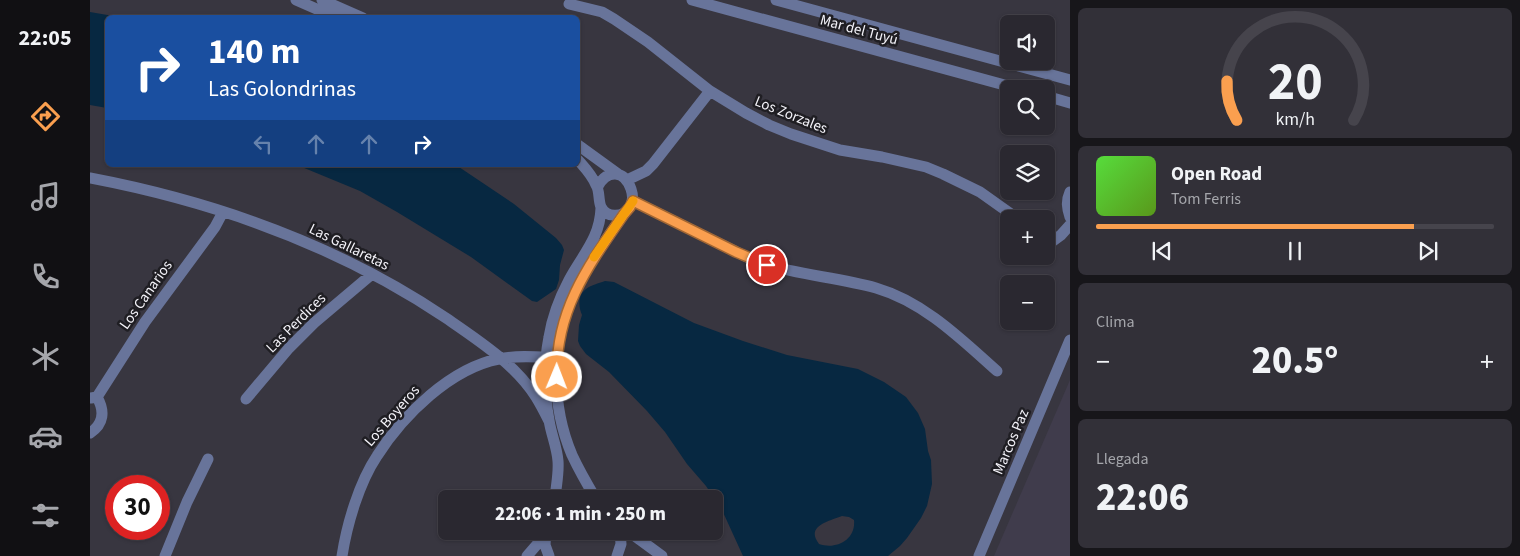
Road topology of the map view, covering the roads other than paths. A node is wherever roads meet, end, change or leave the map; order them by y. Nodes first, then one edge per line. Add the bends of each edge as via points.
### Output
1 (296, 0) edge
2 (692, 0) edge
3 (776, 0) edge
4 (324, 4) edge
5 (569, 4) dead end
6 (334, 15) edge
7 (355, 15) edge
8 (1070, 80) edge
9 (1000, 84) edge
10 (710, 91) junction
11 (1055, 99) edge
12 (1070, 103) edge
13 (580, 147) edge
14 (580, 162) edge
15 (622, 177) junction
16 (90, 178) edge
17 (598, 186) junction
18 (1070, 192) edge
19 (633, 201) junction
20 (601, 208) junction
21 (1005, 210) edge
22 (223, 212) junction
23 (624, 214) junction
24 (1070, 217) edge
25 (1070, 225) edge
26 (1055, 239) edge
27 (372, 274) junction
28 (1070, 340) edge
29 (500, 358) junction
30 (551, 358) junction
31 (997, 371) dead end
32 (94, 398) edge
33 (246, 399) dead end
34 (549, 421) junction
35 (90, 433) edge
36 (208, 459) dead end
37 (556, 490) edge
38 (591, 490) edge
39 (540, 540) edge
40 (546, 540) edge
41 (621, 540) edge
42 (640, 540) edge
43 (165, 556) edge
44 (342, 556) edge
45 (527, 556) edge
46 (549, 556) edge
47 (617, 556) edge
48 (662, 556) edge
49 (979, 556) edge

1 - 4 street
2 - 9 street, Mar del Tuyú
3 - 8 street
4 - 6 street
4 - 7 street
5 - 10 street, Los Zorzales via 593,9 614,19
10 - 15 street via 646,171
10 - 21 street, Los Zorzales via 746,113 791,134 840,150 904,161 944,174 980,192
11 - 12 street
13 - 15 street
14 - 17 street
15 - 17 street via 606,176
15 - 19 street via 631,188
16 - 22 street, Las Gallaretas via 145,189
17 - 20 street
18 - 24 street via 1067,207
19 - 23 street
19 - 31 street via 757,262 877,288 904,299 945,326
20 - 23 street via 611,215
20 - 30 street via 596,237 560,300 549,336
22 - 27 street, Las Gallaretas via 322,249
22 - 32 street, Los Canarios
23 - 30 street via 576,289
25 - 26 street
27 - 29 street, Las Gallaretas via 429,307
27 - 33 street, Las Perdices via 288,348
28 - 49 street, Marcos Paz
29 - 30 street, Los Boyeros
29 - 34 street, Las Gallaretas via 524,381
29 - 44 street, Los Boyeros via 453,378 432,393 393,433 364,480 350,519
30 - 34 street via 545,379
30 - 38 street via 564,432
32 - 35 street, Los Canarios via 102,405 103,414 97,428
34 - 37 street via 558,463
36 - 43 street
39 - 45 street
40 - 46 street
41 - 47 street
42 - 48 street

